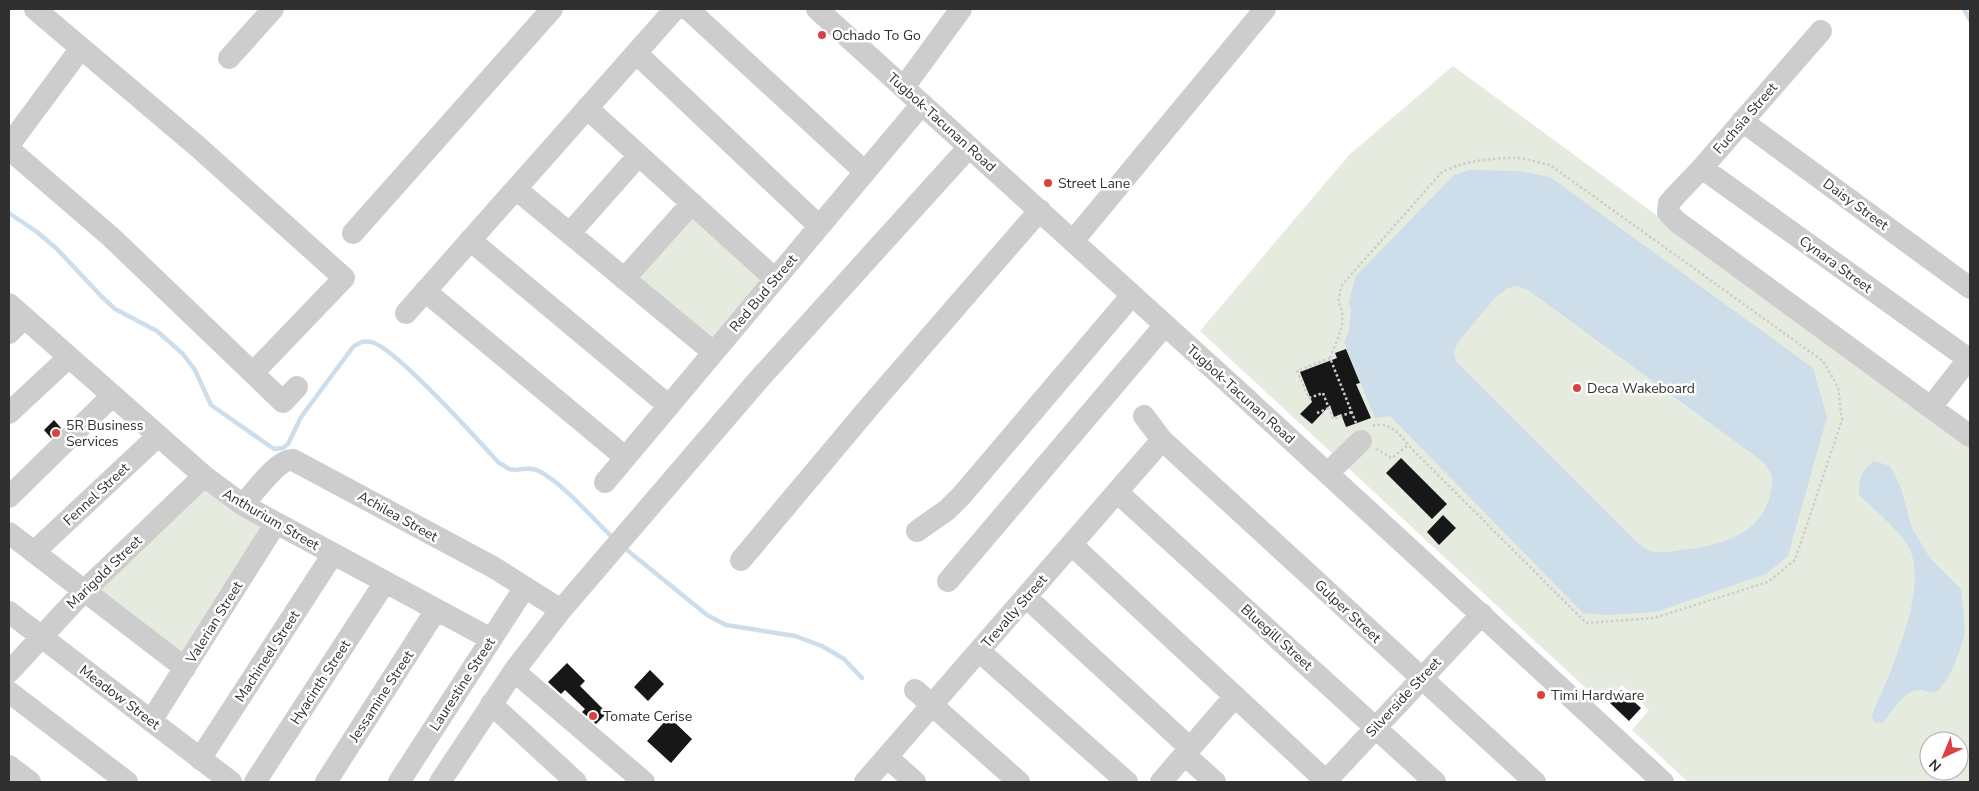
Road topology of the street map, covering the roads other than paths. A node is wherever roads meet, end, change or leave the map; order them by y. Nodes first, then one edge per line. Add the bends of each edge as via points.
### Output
1 (35, 9) edge
2 (273, 9) edge
3 (552, 9) edge
4 (675, 9) edge
5 (688, 9) edge
6 (817, 9) edge
7 (961, 9) edge
8 (1265, 9) edge
9 (1820, 31) dead end
10 (81, 48) junction
11 (636, 53) junction
12 (228, 58) dead end
13 (904, 87) junction
14 (922, 104) junction
15 (587, 108) junction
16 (1742, 121) junction
17 (9, 144) edge
18 (969, 147) junction
19 (9, 149) edge
20 (639, 155) junction
21 (1702, 168) junction
22 (865, 172) junction
23 (516, 189) junction
24 (692, 203) junction
25 (1040, 210) junction
26 (819, 226) junction
27 (570, 233) junction
28 (353, 234) dead end
29 (470, 240) junction
30 (1073, 241) junction
31 (624, 279) junction
32 (775, 279) junction
33 (1970, 288) edge
34 (425, 291) junction
35 (1132, 295) junction
36 (406, 313) dead end
37 (14, 318) edge
38 (1165, 325) junction
39 (714, 352) junction
40 (69, 357) junction
41 (1970, 359) edge
42 (253, 373) junction
43 (297, 387) dead end
44 (112, 396) junction
45 (669, 406) junction
46 (1931, 407) junction
47 (9, 413) edge
48 (1144, 416) dead end
49 (1362, 432) road end
50 (158, 436) junction
51 (1970, 436) edge
52 (1162, 440) junction
53 (625, 457) junction
54 (1328, 473) junction
55 (204, 476) junction
56 (605, 482) dead end
57 (1117, 492) junction
58 (9, 497) edge
59 (243, 505) junction
60 (276, 523) junction
61 (917, 531) dead end
62 (9, 533) edge
63 (1072, 545) junction
64 (34, 552) junction
65 (333, 554) junction
66 (741, 560) dead end
67 (948, 581) dead end
68 (384, 582) junction
69 (525, 587) junction
70 (84, 591) junction
71 (1026, 597) junction
72 (436, 610) junction
73 (561, 610) junction
74 (9, 612) edge
75 (1482, 614) junction
76 (40, 636) junction
77 (491, 639) junction
78 (980, 651) junction
79 (184, 668) junction
80 (514, 671) junction
81 (9, 672) edge
82 (1421, 678) junction
83 (916, 690) dead end
84 (9, 692) edge
85 (1235, 696) junction
86 (491, 704) junction
87 (932, 705) junction
88 (151, 721) junction
89 (1376, 726) junction
90 (1188, 752) junction
91 (887, 757) junction
92 (200, 759) junction
93 (9, 766) edge
94 (30, 782) edge
95 (128, 782) edge
96 (231, 782) edge
97 (255, 782) edge
98 (326, 782) edge
99 (399, 782) edge
100 (440, 782) edge
101 (576, 782) edge
102 (644, 782) edge
103 (865, 782) edge
104 (915, 782) edge
105 (1018, 782) edge
106 (1127, 782) edge
107 (1161, 782) edge
108 (1215, 782) edge
109 (1327, 782) edge
110 (1435, 782) edge
111 (1534, 782) edge
112 (1663, 782) edge

1 - 10 street
2 - 12 street
3 - 28 street
4 - 11 street
5 - 22 street
6 - 13 street, Tugbok-Tacunan Road
7 - 13 street
8 - 30 street
9 - 16 street, Fuchsia Street
10 - 17 street via 50,103
10 - 42 street via 197,146 344,278
11 - 15 street
11 - 26 street
13 - 14 street, Tugbok-Tacunan Road
14 - 18 street, Tugbok-Tacunan Road
14 - 22 street, Red Bud Street
15 - 20 street
15 - 23 street
16 - 21 street, Fuchsia Street
16 - 33 street, Daisy Street
18 - 25 street, Tugbok-Tacunan Road
18 - 73 street via 760,378
19 - 42 street via 104,231
20 - 24 street
20 - 27 street
21 - 41 street, Cynara Street
21 - 46 street, Fuchsia Street via 1669,203 1668,212 1676,221
22 - 26 street, Red Bud Street
23 - 27 street
23 - 29 street
24 - 31 street
24 - 32 street
25 - 30 street, Tugbok-Tacunan Road
25 - 66 street via 876,398
26 - 32 street, Red Bud Street
27 - 31 street
29 - 34 street
29 - 45 street
30 - 35 street, Tugbok-Tacunan Road
31 - 39 street
32 - 39 street, Red Bud Street
34 - 36 street
34 - 53 street
35 - 38 street, Tugbok-Tacunan Road
35 - 61 street via 962,495
37 - 40 street, Anthurium Street
38 - 54 street, Tugbok-Tacunan Road
38 - 67 street
39 - 45 street, Red Bud Street
40 - 44 street, Anthurium Street
40 - 47 street
41 - 46 street
42 - 43 street via 284,402
44 - 50 street, Anthurium Street
44 - 58 street
45 - 53 street, Red Bud Street
46 - 51 street
48 - 52 street, Gulper Street
49 - 54 street
50 - 55 street, Anthurium Street
50 - 64 street, Fennel Street
52 - 57 street, Trevally Street
52 - 82 street, Gulper Street
53 - 56 street, Red Bud Street
54 - 75 street, Tugbok-Tacunan Road
55 - 59 street, Anthurium Street
55 - 70 street, Marigold Street
57 - 63 street, Trevally Street
57 - 89 street, Bluegill Street
59 - 60 street, Anthurium Street
59 - 69 street, Achilea Street via 279,465 288,459 293,460
60 - 65 street, Anthurium Street
60 - 79 street, Valerian Street
62 - 64 street
63 - 71 street, Trevally Street
63 - 85 street
64 - 70 street
65 - 68 street, Anthurium Street
65 - 92 street, Machineel Street
68 - 72 street, Anthurium Street
68 - 97 street, Hyacinth Street
69 - 73 street, Achilea Street
69 - 77 street, Laurestine Street
70 - 76 street, Marigold Street
70 - 79 street
71 - 78 street, Trevally Street
71 - 90 street
72 - 77 street, Anthurium Street
72 - 98 street, Jessamine Street
73 - 80 street
74 - 76 street, Meadow Street
75 - 82 street, Silverside Street
75 - 112 street, Tugbok-Tacunan Road
76 - 81 street, Marigold Street
76 - 88 street, Meadow Street
77 - 99 street, Laurestine Street
78 - 87 street, Trevally Street
78 - 106 street
79 - 88 street, Valerian Street
80 - 86 street
80 - 102 street
82 - 89 street, Silverside Street
82 - 111 street, Gulper Street
83 - 87 street
84 - 95 street
85 - 90 street
85 - 109 street
86 - 100 street
86 - 101 street
87 - 91 street, Trevally Street
87 - 105 street
88 - 92 street, Meadow Street
89 - 109 street, Silverside Street
89 - 110 street, Bluegill Street
90 - 107 street
90 - 108 street
91 - 103 street, Trevally Street
91 - 104 street
92 - 96 street, Meadow Street
93 - 94 street

